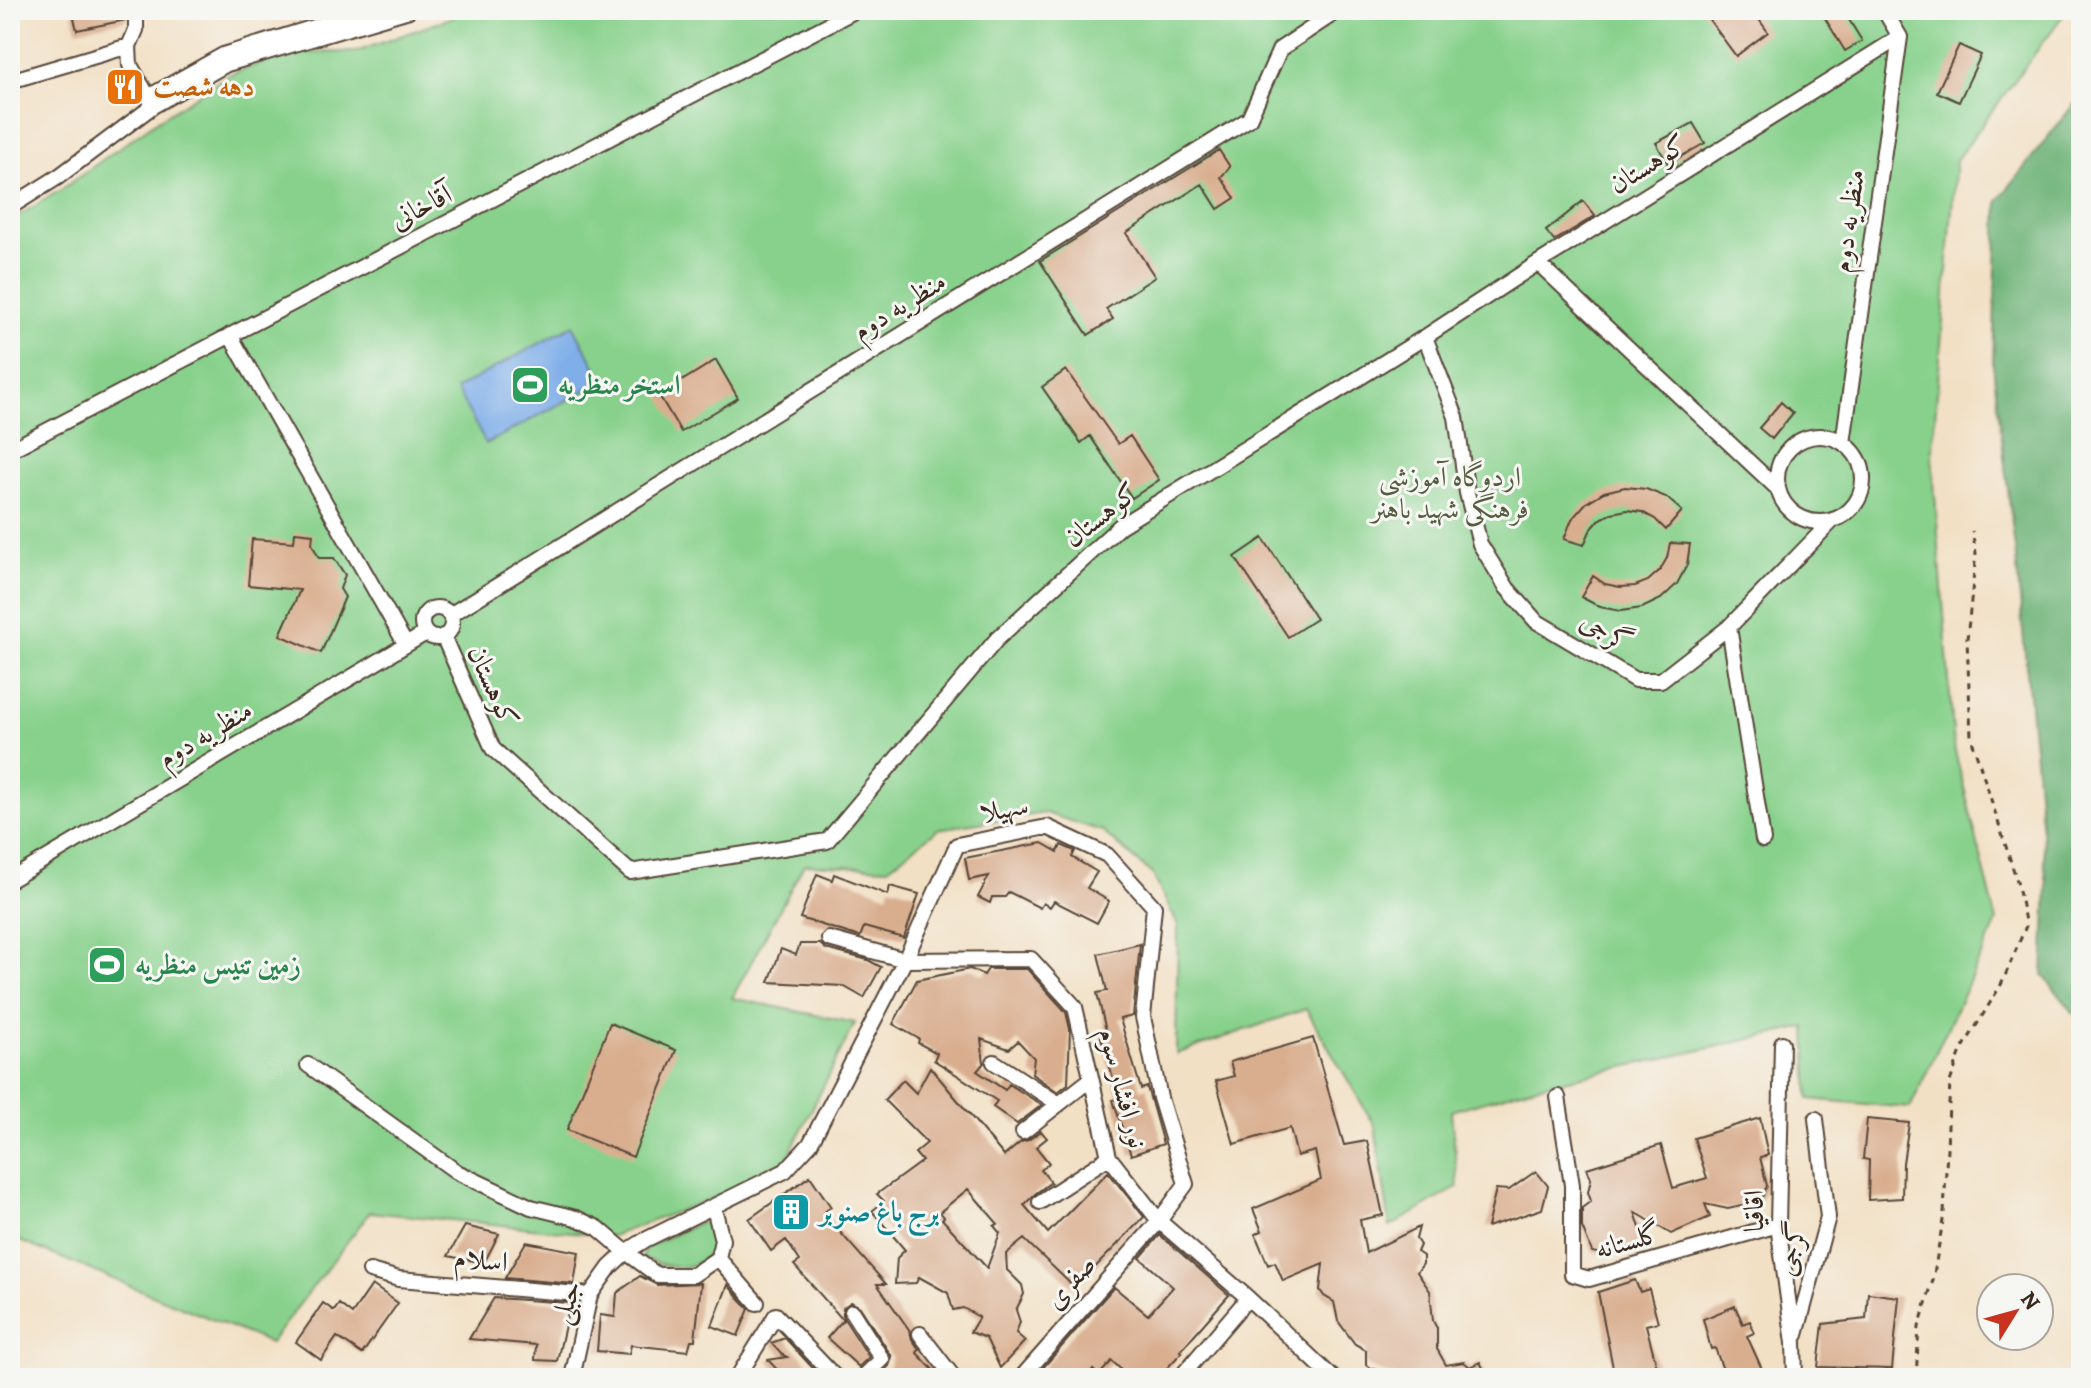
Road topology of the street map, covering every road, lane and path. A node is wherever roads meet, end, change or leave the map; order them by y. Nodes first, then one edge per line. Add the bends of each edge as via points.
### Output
1 (136, 10) edge
2 (370, 10) edge
3 (409, 10) edge
4 (856, 10) edge
5 (1339, 10) edge
6 (1884, 10) edge
7 (1900, 37) junction
8 (129, 46) junction
9 (225, 60) junction
10 (10, 81) edge
11 (150, 102) junction
12 (10, 207) edge
13 (1538, 263) junction
14 (230, 335) junction
15 (1425, 337) junction
16 (1843, 443) junction
17 (10, 450) edge
18 (1778, 489) junction
19 (1832, 521) junction
20 (1972, 531) dead end
21 (450, 615) junction
22 (1729, 627) junction
23 (426, 633) junction
24 (443, 636) junction
25 (406, 645) junction
26 (1763, 840) dead end
27 (10, 880) edge
28 (829, 939) dead end
29 (905, 960) junction
30 (1782, 1043) dead end
31 (994, 1062) dead end
32 (308, 1065) dead end
33 (1091, 1079) junction
34 (1558, 1097) dead end
35 (1059, 1104) junction
36 (1816, 1119) dead end
37 (1023, 1132) dead end
38 (1109, 1157) junction
39 (1040, 1202) dead end
40 (714, 1208) junction
41 (1159, 1221) junction
42 (1778, 1225) junction
43 (626, 1252) junction
44 (718, 1258) junction
45 (370, 1271) dead end
46 (590, 1295) junction
47 (1248, 1298) junction
48 (757, 1303) dead end
49 (852, 1312) dead end
50 (920, 1334) dead end
51 (1794, 1343) junction
52 (572, 1378) edge
53 (737, 1378) edge
54 (836, 1378) edge
55 (862, 1378) edge
56 (954, 1378) edge
57 (1021, 1378) edge
58 (1180, 1378) edge
59 (1333, 1378) edge
60 (1795, 1378) edge
61 (1916, 1378) edge

1 - 8 street
2 - 9 street
3 - 9 street
4 - 14 street, آقاخانی
5 - 21 street, منظریه دوم via 1280,49 1249,119
6 - 7 street
7 - 13 street, کوهستان
7 - 16 street, منظریه دوم
8 - 10 street
8 - 11 street via 130,65
9 - 11 street
11 - 12 street via 58,177
13 - 15 street, کوهستان
13 - 18 street
14 - 17 street, آقاخانی
14 - 25 street
15 - 22 street, گرجی via 1456,417 1480,544 1507,588 1536,621 1635,680 1661,680
15 - 24 street, کوهستان via 1120,526 997,639 827,841 630,872 493,749
16 - 18 street via 1815,436 1789,448 1777,474
16 - 19 street via 1860,464 1863,478 1855,505
18 - 19 street via 1792,512 1804,519
19 - 22 street, گرجی
20 - 61 path via 1976,553 1967,639 1971,737 2026,926 1950,1082 1944,1214 1919,1327
21 - 23 street via 436,608 427,611 422,621
21 - 24 street via 449,632
22 - 26 street
23 - 24 street
23 - 25 street, منظریه دوم
25 - 27 street, منظریه دوم
28 - 29 street, نور افشار سوم
29 - 33 street, نور افشار سوم via 1031,959 1075,1007
29 - 40 street, سهیلا via 810,1144 785,1171
29 - 41 street, سهیلا via 957,845 1047,827 1107,855 1154,907 1143,1017 1186,1184
30 - 42 street, اقاقیا
31 - 35 street
32 - 43 street via 457,1172 531,1207 598,1228
33 - 35 street
33 - 38 street, نور افشار سوم
34 - 42 street, گلستانه via 1572,1185 1572,1274 1589,1279
35 - 37 street
36 - 51 street, گرجی via 1828,1217
38 - 39 street
38 - 41 street, نور افشار سوم
40 - 43 street, جبلی
40 - 44 street via 722,1240
41 - 47 street, نور افشار سوم
41 - 57 street, صفری
42 - 51 street, اقاقیا
43 - 44 street via 657,1275 693,1275
43 - 46 street, جبلی
44 - 48 street
45 - 46 street, اسلام via 399,1279
46 - 52 street, جبلی
47 - 58 street
47 - 59 street, نور افشار سوم
49 - 55 street via 882,1359
50 - 56 street
51 - 60 street, اقاقیا
53 - 54 street via 776,1315

